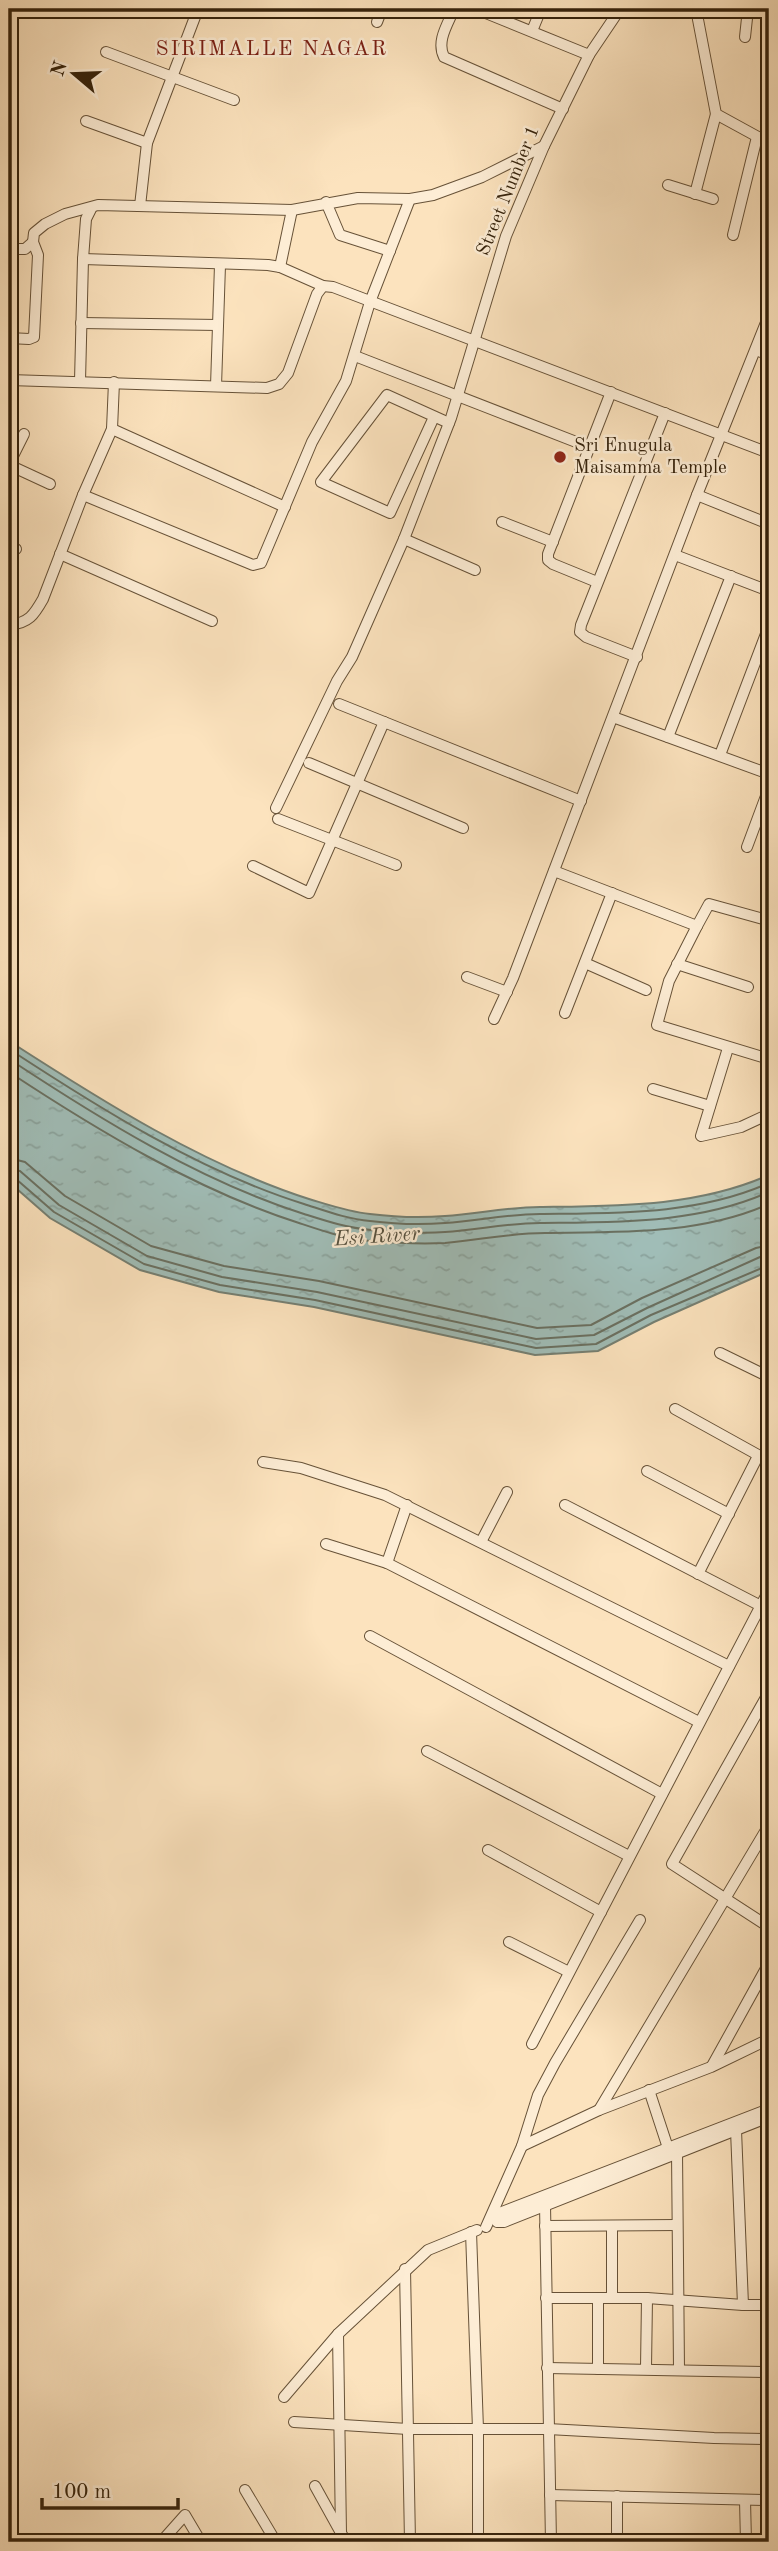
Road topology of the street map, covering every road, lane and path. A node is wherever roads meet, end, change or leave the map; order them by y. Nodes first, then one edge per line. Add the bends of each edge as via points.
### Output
1 (198, 9) edge
2 (382, 9) edge
3 (454, 9) edge
4 (476, 9) edge
5 (541, 9) edge
6 (620, 9) edge
7 (696, 9) edge
8 (748, 9) edge
9 (377, 22) dead end
10 (532, 32) junction
11 (745, 37) dead end
12 (106, 52) dead end
13 (589, 55) junction
14 (173, 79) junction
15 (234, 100) dead end
16 (563, 109) junction
17 (716, 114) junction
18 (86, 121) dead end
19 (757, 137) junction
20 (147, 143) junction
21 (769, 143) edge
22 (544, 146) junction
23 (668, 185) dead end
24 (695, 194) junction
25 (713, 199) dead end
26 (410, 200) junction
27 (326, 202) junction
28 (140, 206) junction
29 (91, 209) junction
30 (292, 210) junction
31 (733, 235) dead end
32 (33, 242) junction
33 (9, 249) edge
34 (390, 251) junction
35 (83, 259) junction
36 (220, 265) junction
37 (281, 267) junction
38 (323, 286) junction
39 (370, 302) junction
40 (769, 314) edge
41 (81, 323) junction
42 (218, 325) junction
43 (9, 338) edge
44 (474, 340) junction
45 (756, 350) junction
46 (769, 355) edge
47 (355, 356) junction
48 (9, 380) edge
49 (80, 382) junction
50 (114, 382) junction
51 (216, 386) junction
52 (611, 392) junction
53 (457, 397) junction
54 (665, 413) junction
55 (434, 417) junction
56 (449, 424) junction
57 (113, 429) junction
58 (24, 434) dead end
59 (723, 434) junction
60 (589, 447) junction
61 (769, 453) edge
62 (9, 464) edge
63 (50, 484) dead end
64 (83, 495) junction
65 (697, 495) junction
66 (285, 507) junction
67 (502, 522) dead end
68 (769, 524) edge
69 (404, 539) junction
70 (553, 542) junction
71 (60, 554) junction
72 (675, 555) junction
73 (475, 570) dead end
74 (731, 576) junction
75 (597, 582) junction
76 (769, 591) edge
77 (212, 621) dead end
78 (9, 625) edge
79 (769, 626) edge
80 (636, 657) junction
81 (339, 704) dead end
82 (613, 717) junction
83 (384, 722) junction
84 (668, 737) junction
85 (720, 755) junction
86 (309, 763) dead end
87 (769, 774) edge
88 (358, 782) junction
89 (769, 788) edge
90 (581, 801) junction
91 (463, 828) dead end
92 (333, 841) junction
93 (747, 847) dead end
94 (397, 865) dead end
95 (253, 866) dead end
96 (554, 870) junction
97 (612, 893) junction
98 (763, 919) dead end
99 (697, 926) junction
100 (585, 963) junction
101 (677, 964) junction
102 (467, 977) dead end
103 (748, 987) dead end
104 (646, 989) dead end
105 (507, 992) junction
106 (565, 1013) dead end
107 (494, 1019) dead end
108 (728, 1048) junction
109 (769, 1059) edge
110 (653, 1089) dead end
111 (710, 1106) junction
112 (769, 1114) edge
113 (720, 1353) dead end
114 (769, 1377) edge
115 (675, 1409) dead end
116 (758, 1455) junction
117 (769, 1461) edge
118 (263, 1462) dead end
119 (647, 1471) dead end
120 (507, 1492) dead end
121 (565, 1505) dead end
122 (407, 1506) junction
123 (729, 1514) junction
124 (481, 1542) junction
125 (326, 1544) dead end
126 (387, 1563) junction
127 (698, 1574) junction
128 (769, 1590) edge
129 (761, 1606) junction
130 (370, 1636) dead end
131 (729, 1666) junction
132 (769, 1692) edge
133 (699, 1722) junction
134 (427, 1751) dead end
135 (662, 1794) junction
136 (769, 1825) edge
137 (488, 1850) dead end
138 (629, 1856) junction
139 (726, 1901) junction
140 (601, 1912) junction
141 (640, 1920) dead end
142 (769, 1927) edge
143 (509, 1942) dead end
144 (769, 1963) edge
145 (569, 1972) junction
146 (769, 2039) edge
147 (532, 2044) dead end
148 (711, 2067) junction
149 (649, 2090) junction
150 (769, 2109) edge
151 (599, 2110) junction
152 (769, 2117) edge
153 (736, 2130) junction
154 (522, 2146) junction
155 (673, 2150) junction
156 (545, 2205) junction
157 (497, 2222) junction
158 (677, 2225) junction
159 (545, 2226) junction
160 (486, 2227) junction
161 (612, 2227) junction
162 (471, 2232) junction
163 (405, 2269) junction
164 (546, 2298) junction
165 (598, 2298) junction
166 (611, 2298) junction
167 (647, 2298) junction
168 (679, 2300) junction
169 (743, 2305) junction
170 (769, 2305) edge
171 (338, 2334) junction
172 (547, 2368) junction
173 (646, 2368) junction
174 (598, 2369) junction
175 (678, 2369) junction
176 (769, 2372) edge
177 (284, 2397) dead end
178 (294, 2422) dead end
179 (338, 2425) junction
180 (408, 2429) junction
181 (478, 2429) junction
182 (548, 2429) junction
183 (769, 2439) edge
184 (315, 2486) dead end
185 (245, 2490) dead end
186 (550, 2495) junction
187 (617, 2496) junction
188 (745, 2500) junction
189 (769, 2500) edge
190 (344, 2538) edge
191 (161, 2542) edge
192 (201, 2542) edge
193 (276, 2542) edge
194 (410, 2542) edge
195 (478, 2542) edge
196 (551, 2542) edge
197 (617, 2542) edge
198 (746, 2542) edge

1 - 14 street
2 - 9 street
3 - 16 street via 441,40 444,57
4 - 10 street
5 - 10 street
6 - 13 street, Street Number 1
7 - 17 street
8 - 11 street
10 - 13 street
12 - 14 street
13 - 16 street, Street Number 1
14 - 15 street
14 - 20 street
16 - 22 street, Street Number 1
17 - 19 street
17 - 24 street
18 - 20 street
19 - 21 street
19 - 31 street
20 - 28 street
22 - 26 street via 482,177
22 - 44 street, Street Number 1 via 506,236
23 - 24 street
24 - 25 street
26 - 27 street
26 - 34 street
27 - 30 street
27 - 34 street via 340,235
28 - 29 street via 98,205
28 - 30 street
29 - 32 street via 45,223 34,233
29 - 35 street
30 - 37 street
32 - 33 street via 24,249
32 - 43 street via 38,255 36,331 29,339
34 - 39 street
35 - 36 street
35 - 41 street
36 - 37 street
36 - 42 street
37 - 38 street
38 - 39 street
38 - 51 street via 288,373 279,384 267,388
39 - 44 street
39 - 47 street
40 - 45 street
41 - 42 street
41 - 49 street
42 - 51 street
44 - 52 street
44 - 53 street, Street Number 1
45 - 46 street
45 - 59 street
47 - 53 street
47 - 66 street
48 - 49 street
49 - 50 street
50 - 51 street
50 - 57 street
52 - 54 street
52 - 60 street
53 - 56 street, Street Number 1
53 - 60 street
54 - 59 street
54 - 75 street
55 - 55 street via 387,396 321,482 390,513
55 - 56 street
56 - 69 street, Street Number 1
57 - 64 street
57 - 66 street
58 - 62 street
59 - 61 street
59 - 65 street
60 - 70 street
62 - 63 street
64 - 66 street via 253,565 266,556
64 - 71 street
65 - 68 street
65 - 72 street
67 - 70 street
69 - 73 street
69 - 92 street, Street Number 1 via 277,814
70 - 75 street via 548,560
71 - 77 street
71 - 78 street via 35,613 22,624
72 - 74 street
72 - 80 street
74 - 76 street
74 - 84 street
75 - 80 street via 580,632
79 - 85 street
80 - 82 street
81 - 83 street
82 - 84 street
82 - 90 street
83 - 88 street
83 - 90 street
84 - 85 street
85 - 87 street
86 - 88 street
88 - 91 street
88 - 92 street
89 - 93 street
90 - 96 street
92 - 94 street
92 - 95 street via 309,893
96 - 97 street
96 - 105 street
97 - 99 street
97 - 100 street
98 - 99 street via 709,904
99 - 101 street
100 - 104 street
100 - 106 street
101 - 103 street
101 - 108 street via 657,1025
102 - 105 street
105 - 107 street
108 - 109 street
108 - 111 street
110 - 111 street
111 - 112 street via 701,1136
113 - 114 street
115 - 116 street
116 - 117 street
116 - 123 street
118 - 122 street via 300,1468
119 - 123 street
120 - 124 street
121 - 127 street
122 - 124 street
122 - 126 street
123 - 127 street
124 - 131 street
125 - 126 street
126 - 133 street
127 - 129 street
128 - 129 street
129 - 131 street
130 - 135 street
131 - 133 street
132 - 139 street via 672,1864
133 - 135 street
134 - 138 street
135 - 138 street
136 - 139 street
137 - 140 street
138 - 140 street
139 - 142 street
139 - 151 street
140 - 145 street
141 - 154 street via 538,2095
143 - 145 street
144 - 148 street
145 - 147 street
146 - 148 street
148 - 149 street
149 - 151 street
149 - 155 street
150 - 155 street
151 - 154 street
152 - 153 street
153 - 155 street
153 - 169 street
154 - 160 street
155 - 156 street
155 - 157 street via 502,2212
155 - 158 street
156 - 157 street
156 - 159 street
157 - 160 street
158 - 161 street
158 - 168 street
159 - 161 street
159 - 164 street
160 - 162 street
161 - 166 street
162 - 163 street via 428,2250
162 - 181 street
163 - 171 street
163 - 180 street
164 - 165 street
164 - 172 street
165 - 166 street
165 - 174 street
166 - 167 street
167 - 168 street
167 - 173 street
168 - 169 street
168 - 175 street
169 - 170 street
171 - 177 street
171 - 179 street
172 - 174 street
172 - 182 street
173 - 174 street
173 - 175 street
175 - 176 street
178 - 179 street
179 - 180 street
179 - 190 street
180 - 181 street
180 - 194 street
181 - 182 street
181 - 195 street
182 - 183 street
182 - 186 street
184 - 190 street
185 - 193 street
186 - 187 street
186 - 196 street
187 - 188 street
187 - 197 street
188 - 189 street
188 - 198 street
191 - 192 street via 185,2515

